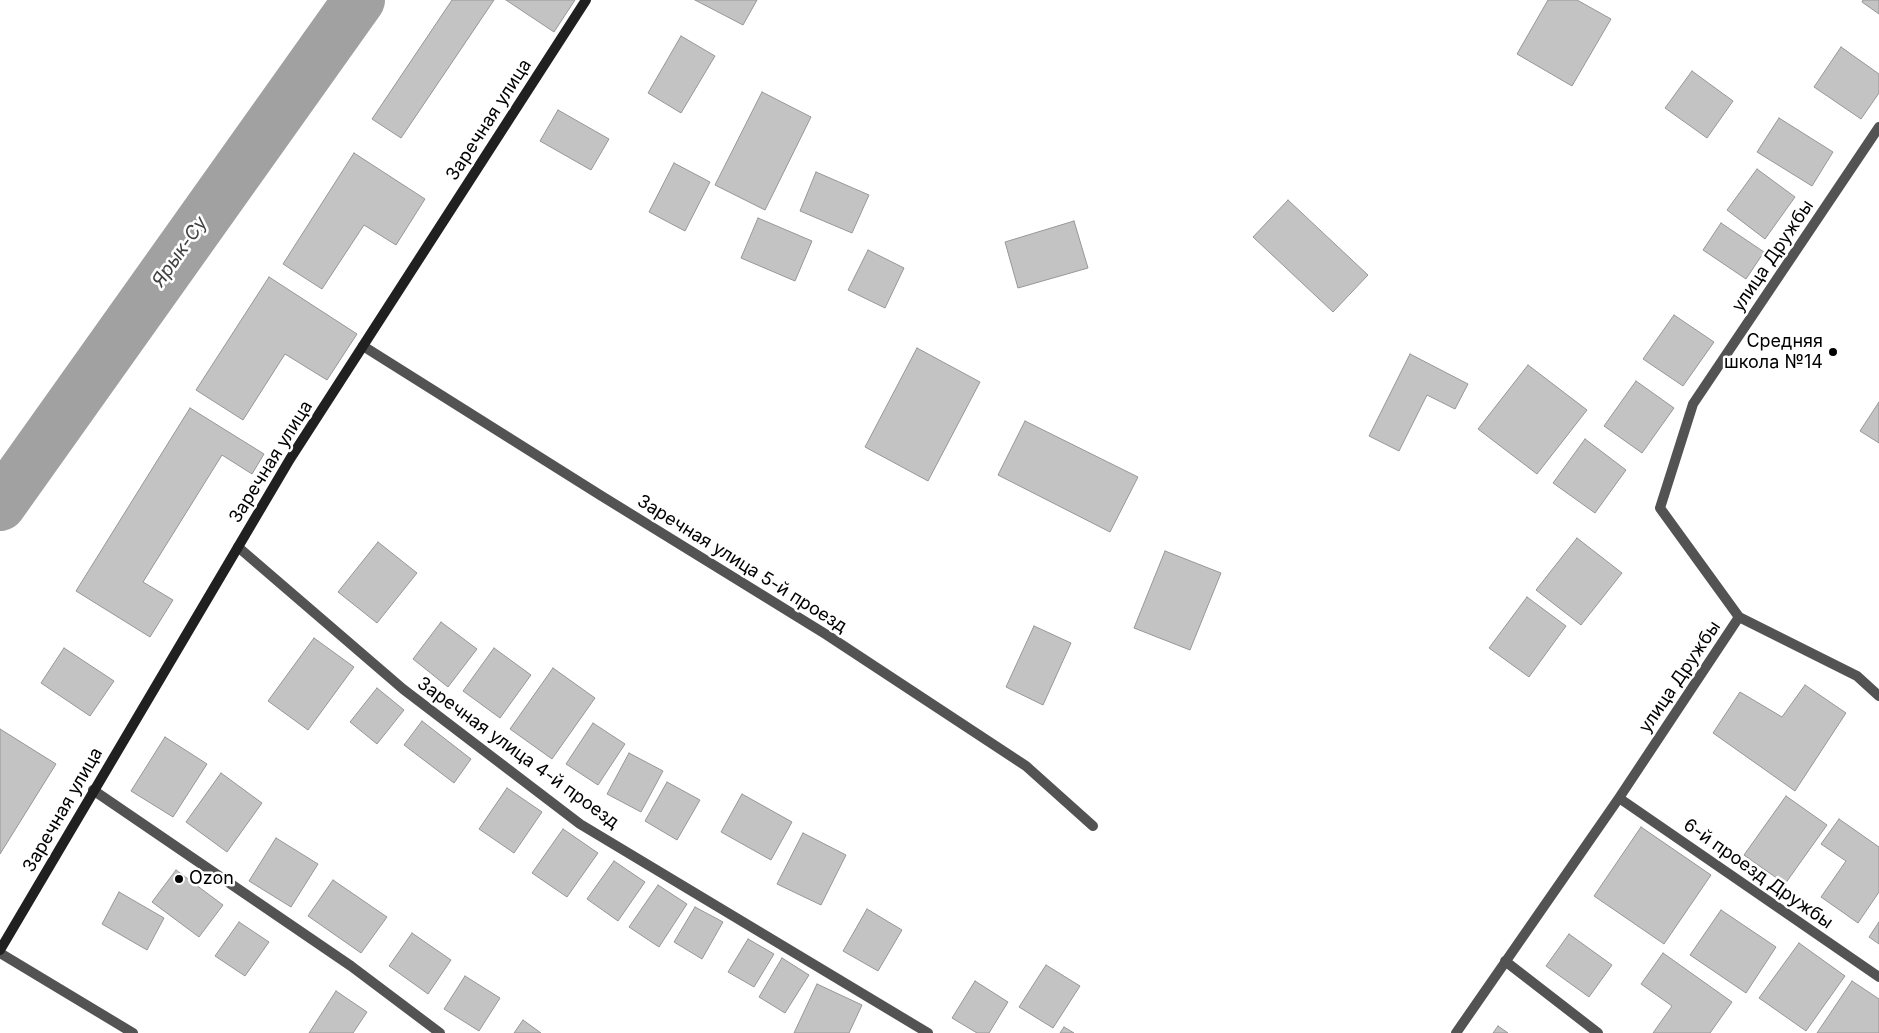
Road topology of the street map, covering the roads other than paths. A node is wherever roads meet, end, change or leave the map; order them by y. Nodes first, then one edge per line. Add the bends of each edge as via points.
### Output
1 (586, 0) edge
2 (1879, 127) edge
3 (363, 346) junction
4 (238, 547) junction
5 (1740, 617) junction
6 (1879, 696) edge
7 (93, 790) junction
8 (1619, 798) junction
9 (1093, 826) dead end
10 (0, 952) edge
11 (1505, 962) junction
12 (1879, 977) edge
13 (132, 1033) edge
14 (440, 1033) edge
15 (928, 1033) edge
16 (1456, 1033) edge
17 (1598, 1033) edge

1 - 3 main road, Заречная улица
2 - 5 street, улица Дружбы via 1693,404 1660,508
3 - 4 main road, Заречная улица via 290,458
3 - 9 street, Заречная улица 5-й проезд via 827,635 1026,766
4 - 7 main road, Заречная улица
4 - 15 street, Заречная улица 4-й проезд via 403,689 580,824
5 - 6 street via 1857,676
5 - 8 street, улица Дружбы
7 - 10 main road, Заречная улица
7 - 14 street via 351,966
8 - 11 street, улица Дружбы
8 - 12 street, 6-й проезд Дружбы
10 - 13 street
11 - 16 street, улица Дружбы
11 - 17 street

